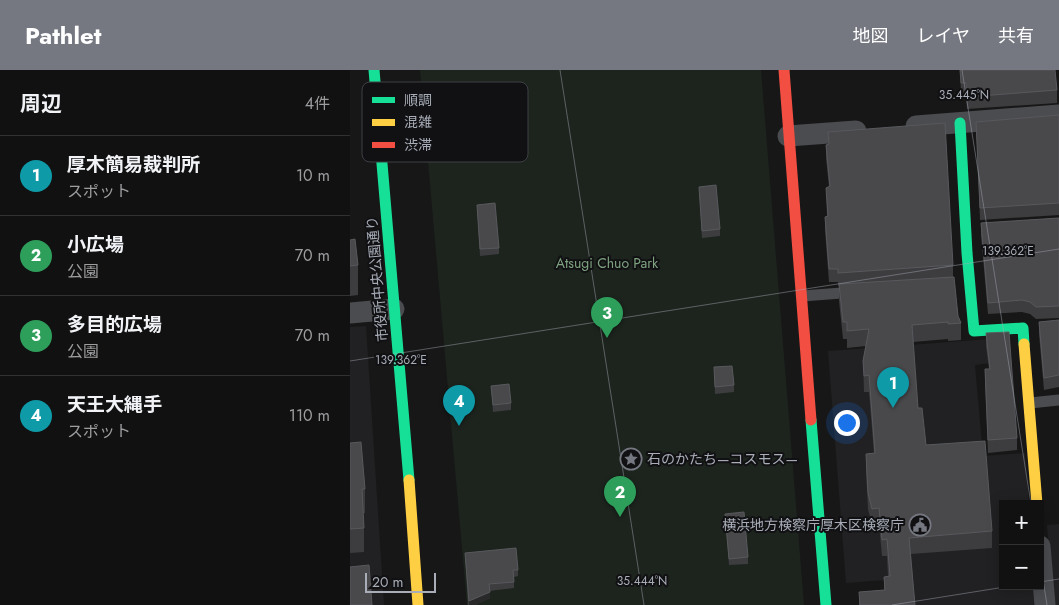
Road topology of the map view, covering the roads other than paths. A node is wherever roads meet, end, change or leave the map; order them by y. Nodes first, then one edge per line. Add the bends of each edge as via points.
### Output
1 (784, 70) edge
2 (1059, 115) edge
3 (960, 123) junction
4 (788, 136) junction
5 (382, 162) edge
6 (870, 291) edge
7 (802, 296) junction
8 (394, 309) junction
9 (350, 312) edge
10 (1059, 400) edge
11 (1030, 403) junction
12 (1037, 500) edge
13 (1043, 590) edge
14 (418, 605) edge
15 (826, 605) edge
16 (1044, 605) edge

1 - 4 street
2 - 3 street
3 - 4 street
3 - 11 street via 969,229 964,285 974,331 1028,328
4 - 7 street
5 - 8 street, 市役所中央公園通り
6 - 7 lane
7 - 15 street
8 - 9 street
8 - 14 street, 市役所中央公園通り
10 - 11 lane
11 - 12 street
13 - 16 street

